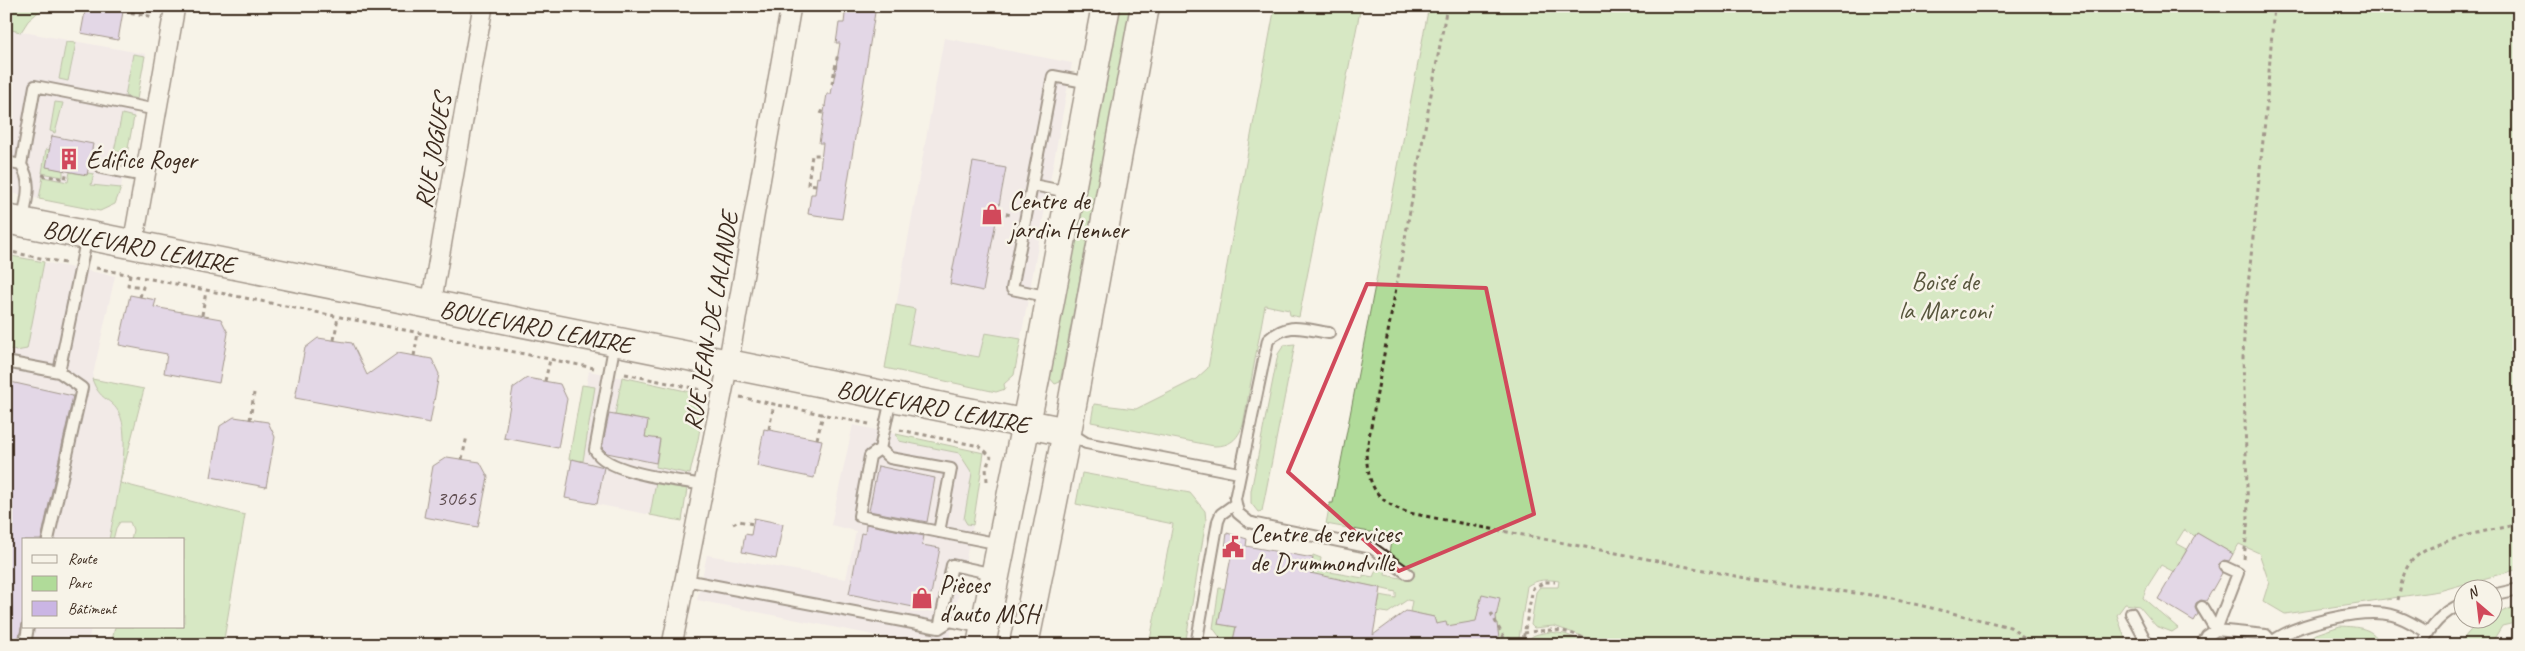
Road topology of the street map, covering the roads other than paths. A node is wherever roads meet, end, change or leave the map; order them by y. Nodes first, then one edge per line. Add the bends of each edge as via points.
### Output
1 (483, 6) edge
2 (791, 6) edge
3 (1106, 6) edge
4 (1145, 6) edge
5 (174, 14) edge
6 (1091, 84) junction
7 (157, 110) junction
8 (6, 162) edge
9 (21, 165) junction
10 (102, 168) dead end
11 (145, 176) junction
12 (1033, 185) junction
13 (1070, 193) junction
14 (14, 220) edge
15 (87, 235) junction
16 (133, 244) junction
17 (1050, 298) junction
18 (430, 304) junction
19 (1329, 334) dead end
20 (615, 341) junction
21 (6, 362) edge
22 (728, 364) junction
23 (59, 372) junction
24 (892, 398) junction
25 (1025, 424) junction
26 (1067, 432) junction
27 (880, 449) junction
28 (595, 450) junction
29 (594, 463) dead end
30 (1239, 473) junction
31 (704, 485) junction
32 (1235, 504) junction
33 (939, 532) junction
34 (48, 538) edge
35 (1001, 544) junction
36 (2225, 567) dead end
37 (995, 574) junction
38 (1408, 574) dead end
39 (685, 580) junction
40 (2519, 589) edge
41 (2502, 593) edge
42 (2202, 607) dead end
43 (2452, 608) edge
44 (2131, 613) dead end
45 (28, 628) edge
46 (939, 628) junction
47 (2216, 630) junction
48 (2427, 632) junction
49 (982, 636) edge
50 (2274, 643) edge
51 (25, 645) edge
52 (672, 645) edge
53 (1024, 645) edge
54 (1196, 645) edge
55 (2148, 645) edge
56 (2202, 645) edge
57 (2422, 645) edge

1 - 18 street, RUE JOGUES
2 - 22 street, RUE JEAN-DE LALANDE
3 - 6 main road
4 - 26 main road
5 - 7 street
6 - 12 lane via 1053,76
6 - 13 main road
7 - 9 lane via 35,86
7 - 11 street
8 - 9 lane
9 - 14 lane via 28,187
10 - 11 lane
11 - 16 street
12 - 13 lane
12 - 17 lane via 1012,289
13 - 17 main road
14 - 15 main road, BOULEVARD LEMIRE
15 - 16 main road, BOULEVARD LEMIRE
15 - 23 lane
16 - 18 main road, BOULEVARD LEMIRE
17 - 25 main road
18 - 20 main road, BOULEVARD LEMIRE
19 - 30 lane via 1290,327 1268,340
20 - 22 main road, BOULEVARD LEMIRE
20 - 28 lane
21 - 23 lane
22 - 24 main road, BOULEVARD LEMIRE
22 - 31 street, RUE JEAN-DE LALANDE
23 - 34 lane via 82,388
24 - 25 main road, BOULEVARD LEMIRE
24 - 27 lane
25 - 26 main road, BOULEVARD LEMIRE
25 - 35 main road
26 - 30 lane via 1086,443
26 - 53 main road
27 - 33 lane via 890,458 952,469
27 - 33 lane via 870,456 859,516
28 - 29 lane
28 - 31 lane via 615,466
30 - 32 lane
31 - 39 street, RUE JEAN-DE LALANDE
32 - 38 lane via 1238,513 1249,522 1372,548
32 - 54 lane via 1221,514 1218,521
33 - 35 lane
35 - 37 main road
36 - 47 lane via 2238,573
37 - 46 lane via 952,565
37 - 49 main road
39 - 46 lane
39 - 52 street, RUE JEAN-DE LALANDE
40 - 41 lane
42 - 47 lane
43 - 48 lane
44 - 55 lane
45 - 51 lane
46 - 49 lane via 950,621
47 - 50 lane via 2266,636
47 - 56 lane
48 - 50 lane via 2395,615 2366,613 2304,625 2284,632
48 - 57 lane

